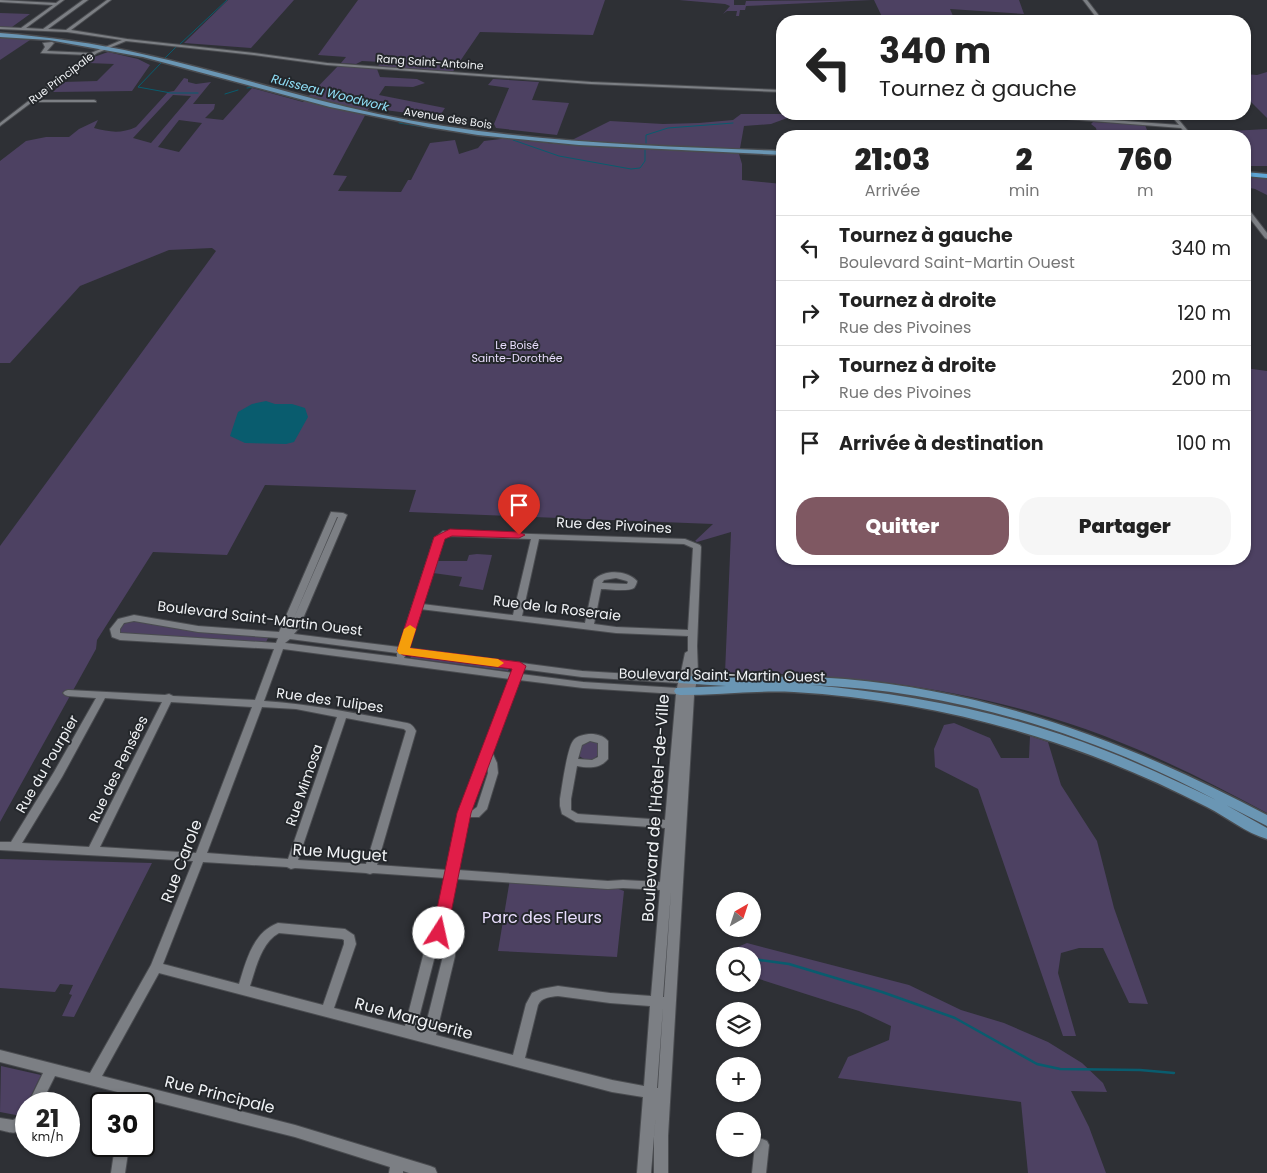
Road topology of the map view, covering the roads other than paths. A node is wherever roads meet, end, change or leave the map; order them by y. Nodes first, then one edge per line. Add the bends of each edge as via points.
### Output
1 (34, 0) edge
2 (62, 0) edge
3 (86, 0) edge
4 (109, 0) edge
5 (1085, 0) edge
6 (0, 1) edge
7 (28, 2) junction
8 (57, 4) junction
9 (1096, 15) edge
10 (0, 28) edge
11 (22, 29) junction
12 (45, 29) junction
13 (67, 31) junction
14 (0, 35) edge
15 (127, 40) junction
16 (48, 47) dead end
17 (107, 47) junction
18 (92, 54) junction
19 (254, 54) junction
20 (242, 60) dead end
21 (776, 91) edge
22 (94, 101) dead end
23 (30, 102) junction
24 (1092, 120) edge
25 (1177, 120) edge
26 (0, 125) edge
27 (1182, 127) junction
28 (1185, 130) edge
29 (776, 153) edge
30 (1251, 173) edge
31 (1267, 174) edge
32 (1251, 216) edge
33 (1267, 237) edge
34 (536, 536) junction
35 (597, 586) dead end
36 (418, 606) junction
37 (518, 618) junction
38 (589, 627) junction
39 (692, 633) junction
40 (284, 639) junction
41 (692, 646) joint
42 (403, 651) junction
43 (399, 661) junction
44 (518, 671) junction
45 (686, 686) junction
46 (68, 692) dead end
47 (103, 694) junction
48 (169, 697) junction
49 (258, 704) junction
50 (343, 714) junction
51 (487, 752) junction
52 (572, 762) dead end
53 (464, 813) junction
54 (1267, 821) edge
55 (676, 825) junction
56 (1267, 834) edge
57 (0, 846) edge
58 (14, 847) junction
59 (92, 852) junction
60 (200, 857) junction
61 (291, 865) junction
62 (370, 870) junction
63 (450, 875) junction
64 (672, 886) junction
65 (439, 933) junction
66 (156, 967) junction
67 (243, 990) junction
68 (664, 1002) junction
69 (327, 1012) junction
70 (409, 1033) junction
71 (429, 1038) junction
72 (0, 1056) edge
73 (518, 1062) junction
74 (52, 1069) junction
75 (94, 1079) junction
76 (40, 1092) edge
77 (125, 1092) edge
78 (658, 1094) junction
79 (155, 1102) edge
80 (0, 1124) edge
81 (15, 1127) edge
82 (762, 1145) dead end
83 (120, 1157) edge
84 (397, 1168) edge
85 (118, 1173) edge
86 (430, 1173) edge
87 (644, 1173) edge
88 (661, 1173) edge
89 (759, 1173) edge

1 - 7 street
2 - 8 street
3 - 12 street
4 - 13 street
5 - 9 street
6 - 7 street
7 - 8 street
8 - 11 street
10 - 11 street, Rang Saint-Antoine
11 - 12 street, Rang Saint-Antoine
12 - 13 street, Rang Saint-Antoine
13 - 15 street, Rang Saint-Antoine
14 - 17 main road, Avenue des Bois via 60,39
15 - 17 street, Rue Principale
15 - 19 street, Rang Saint-Antoine
16 - 18 street via 44,52
17 - 18 street, Rue Principale
17 - 29 main road, Avenue des Bois via 199,68 306,100 450,129 594,145
18 - 23 street, Rue Principale
19 - 20 street
19 - 21 street, Rang Saint-Antoine via 327,64 495,77
22 - 23 street
23 - 26 street, Rue Principale
24 - 27 street
25 - 27 street
27 - 28 street
30 - 31 highway
32 - 33 street
34 - 36 street, Rue des Pivoines via 444,534 438,541
34 - 37 street
34 - 39 street, Rue des Pivoines via 694,544 698,550
35 - 38 street
36 - 37 street, Rue de la Roseraie
36 - 42 street, Rue des Pivoines
37 - 38 street, Rue de la Roseraie
38 - 39 street, Rue de la Roseraie
39 - 41 street, Rue des Pivoines
40 - 40 street via 294,628 342,515 334,514
40 - 40 street, Boulevard Saint-Martin Ouest via 132,618 119,622 115,629 120,637
40 - 42 street, Boulevard Saint-Martin Ouest
40 - 43 street, Boulevard Saint-Martin Ouest
40 - 49 street, Rue Carole
41 - 45 street, Boulevard de l'Hôtel-de-Ville via 694,669
42 - 43 street, Rue des Pivoines
42 - 44 street, Boulevard Saint-Martin Ouest
43 - 44 street, Boulevard Saint-Martin Ouest
44 - 45 street, Boulevard Saint-Martin Ouest via 605,687
44 - 51 street
45 - 54 main road, Boulevard Saint-Martin Ouest via 802,680 848,683 905,690 984,706 1125,751 1194,782
45 - 55 street, Boulevard de l'Hôtel-de-Ville
45 - 56 main road, Boulevard Saint-Martin Ouest via 828,691 896,699 987,717 1048,734 1133,766
46 - 47 street, Rue des Tulipes
47 - 48 street, Rue des Tulipes
47 - 58 street, Rue du Pourpier
48 - 49 street, Rue des Tulipes
48 - 59 street, Rue des Pensées
49 - 50 street, Rue des Tulipes
49 - 60 street, Rue Carole
50 - 61 street, Rue Mimosa
50 - 62 street, Rue des Tulipes via 407,726 411,731
51 - 53 street
51 - 53 street via 494,773 482,809 475,814
52 - 55 street via 565,803 569,814 576,818
53 - 63 street
55 - 64 street, Boulevard de l'Hôtel-de-Ville
57 - 58 street, Rue Muguet
58 - 59 street, Rue Muguet
59 - 60 street, Rue Muguet
60 - 61 street, Rue Muguet
60 - 66 street, Rue Carole
61 - 62 street, Rue Muguet
62 - 63 street, Rue Muguet
63 - 64 street, Rue Muguet
63 - 65 street
64 - 68 street, Boulevard de l'Hôtel-de-Ville
65 - 70 street via 431,948
65 - 71 street via 449,944 449,956
66 - 67 street, Rue Marguerite
66 - 75 street, Rue Carole
67 - 69 street, Rue Marguerite
67 - 69 street via 263,938 269,931 278,928 345,934 350,938 350,944
68 - 73 street via 558,991 536,997
68 - 78 street, Boulevard de l'Hôtel-de-Ville
69 - 70 street, Rue Marguerite
70 - 71 street, Rue Marguerite
71 - 73 street, Rue Marguerite
72 - 74 street, Rue Principale
73 - 78 street, Rue Marguerite
74 - 75 street, Rue Principale
74 - 76 street
75 - 77 street, Rue Principale
78 - 87 street, Boulevard de l'Hôtel-de-Ville
78 - 88 street, Boulevard de l'Hôtel-de-Ville
79 - 84 street, Rue Principale via 295,1131
80 - 81 street
82 - 89 street
83 - 85 street
84 - 86 street, Rue Principale

